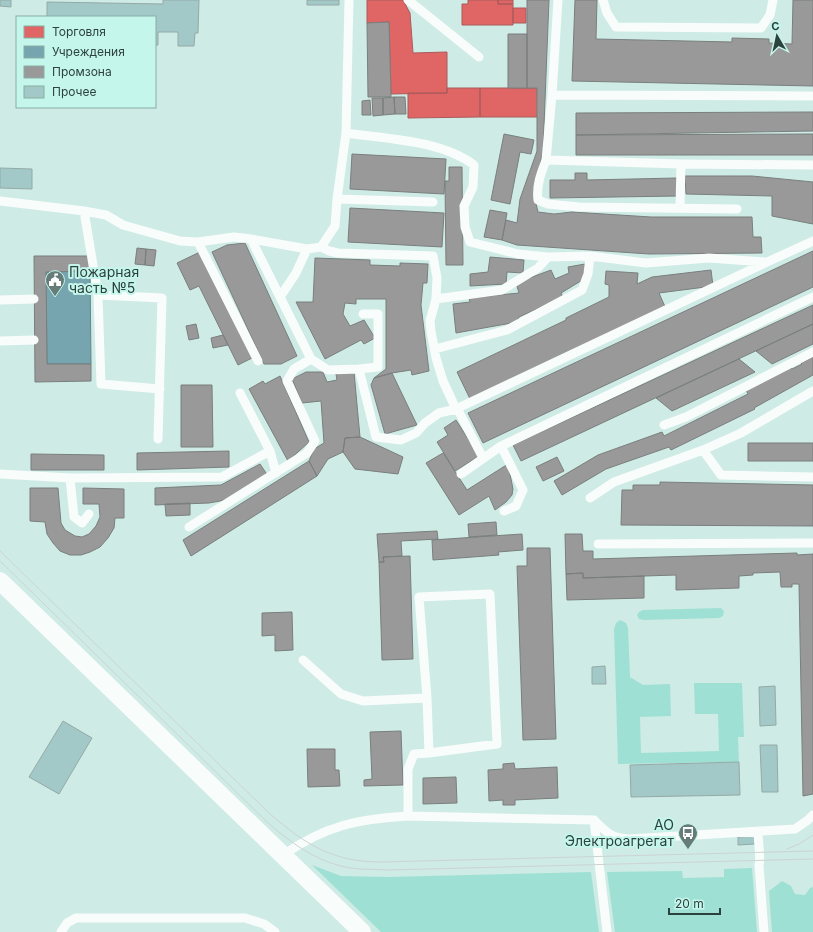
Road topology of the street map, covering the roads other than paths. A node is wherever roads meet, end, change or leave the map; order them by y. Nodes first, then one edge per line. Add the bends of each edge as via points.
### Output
1 (349, 0) edge
2 (408, 0) edge
3 (558, 0) edge
4 (602, 0) edge
5 (773, 0) edge
6 (480, 57) dead end
7 (552, 95) junction
8 (813, 96) edge
9 (346, 133) junction
10 (546, 160) junction
11 (681, 164) junction
12 (813, 165) edge
13 (337, 199) junction
14 (0, 201) edge
15 (433, 202) dead end
16 (680, 208) junction
17 (737, 209) dead end
18 (84, 210) junction
19 (251, 239) junction
20 (813, 241) edge
21 (198, 242) junction
22 (321, 247) junction
23 (308, 249) junction
24 (590, 256) junction
25 (548, 257) junction
26 (765, 263) junction
27 (98, 295) junction
28 (280, 297) junction
29 (813, 297) edge
30 (34, 299) dead end
31 (436, 299) junction
32 (0, 300) edge
33 (363, 314) dead end
34 (34, 340) dead end
35 (0, 341) edge
36 (435, 349) junction
37 (813, 352) edge
38 (311, 359) junction
39 (258, 361) dead end
40 (359, 369) junction
41 (160, 389) junction
42 (813, 391) edge
43 (240, 393) dead end
44 (456, 409) junction
45 (664, 425) dead end
46 (158, 439) dead end
47 (501, 446) junction
48 (703, 450) junction
49 (270, 451) junction
50 (483, 458) junction
51 (276, 473) junction
52 (0, 474) edge
53 (461, 474) dead end
54 (813, 477) edge
55 (70, 478) junction
56 (590, 498) dead end
57 (504, 511) dead end
58 (89, 514) dead end
59 (189, 527) dead end
60 (813, 543) edge
61 (598, 544) dead end
62 (0, 581) edge
63 (7, 593) edge
64 (303, 660) dead end
65 (428, 698) junction
66 (429, 753) junction
67 (813, 815) edge
68 (408, 816) junction
69 (594, 820) junction
70 (758, 832) junction
71 (283, 855) junction
72 (61, 932) edge
73 (275, 932) edge
74 (362, 932) edge
75 (607, 932) edge
76 (764, 932) edge

1 - 9 lane
2 - 6 lane
3 - 7 lane
4 - 5 lane via 616,28 761,28 770,15
7 - 8 lane
7 - 10 lane
9 - 13 lane
9 - 25 lane via 433,145 468,161 474,165 474,187 464,206 464,227 470,242 518,254
10 - 11 lane
10 - 16 lane via 537,192 538,200 548,204
11 - 12 lane
11 - 16 lane
13 - 15 lane
13 - 22 lane via 335,226
14 - 18 lane
16 - 17 lane
18 - 21 lane via 106,215 123,225 137,229 180,241
18 - 27 lane
19 - 21 lane via 234,237
19 - 23 lane
19 - 28 lane
20 - 26 lane
21 - 39 lane
22 - 23 lane
22 - 31 lane via 338,252 433,256 437,278
23 - 28 lane
24 - 25 lane
24 - 26 lane via 646,263 709,258
24 - 36 lane via 588,274 582,290 507,330
25 - 31 lane via 538,268 502,290
26 - 44 lane
27 - 41 lane via 101,384
27 - 41 lane via 162,298
28 - 38 lane
29 - 47 lane
30 - 32 lane
31 - 36 lane via 430,320
33 - 40 lane via 378,314 378,366
34 - 35 lane
36 - 44 lane via 443,381
37 - 45 lane via 686,417
38 - 40 lane via 328,370
38 - 51 lane via 294,369 287,381 315,441 307,453
40 - 44 lane via 376,437 401,440 416,433 439,413
41 - 46 lane
42 - 48 lane via 741,433
43 - 49 lane
44 - 50 lane
47 - 50 lane
47 - 57 lane via 523,490 516,506
48 - 54 lane via 721,475
48 - 56 lane via 614,482
49 - 51 lane
49 - 55 lane via 222,477
50 - 53 lane
51 - 59 lane
52 - 55 lane
55 - 58 lane via 74,517 82,523
60 - 61 lane
62 - 63 street
63 - 71 street
64 - 65 lane via 341,694 363,701
65 - 66 lane
65 - 66 lane via 419,597 490,594 497,744
66 - 68 lane via 414,754 408,769
67 - 70 lane via 795,829
68 - 69 lane
68 - 71 lane via 370,819 335,827 304,841
69 - 70 lane via 612,836 619,838
69 - 75 lane
70 - 76 lane
71 - 74 street
72 - 73 lane via 67,923 76,918 245,918 264,924

